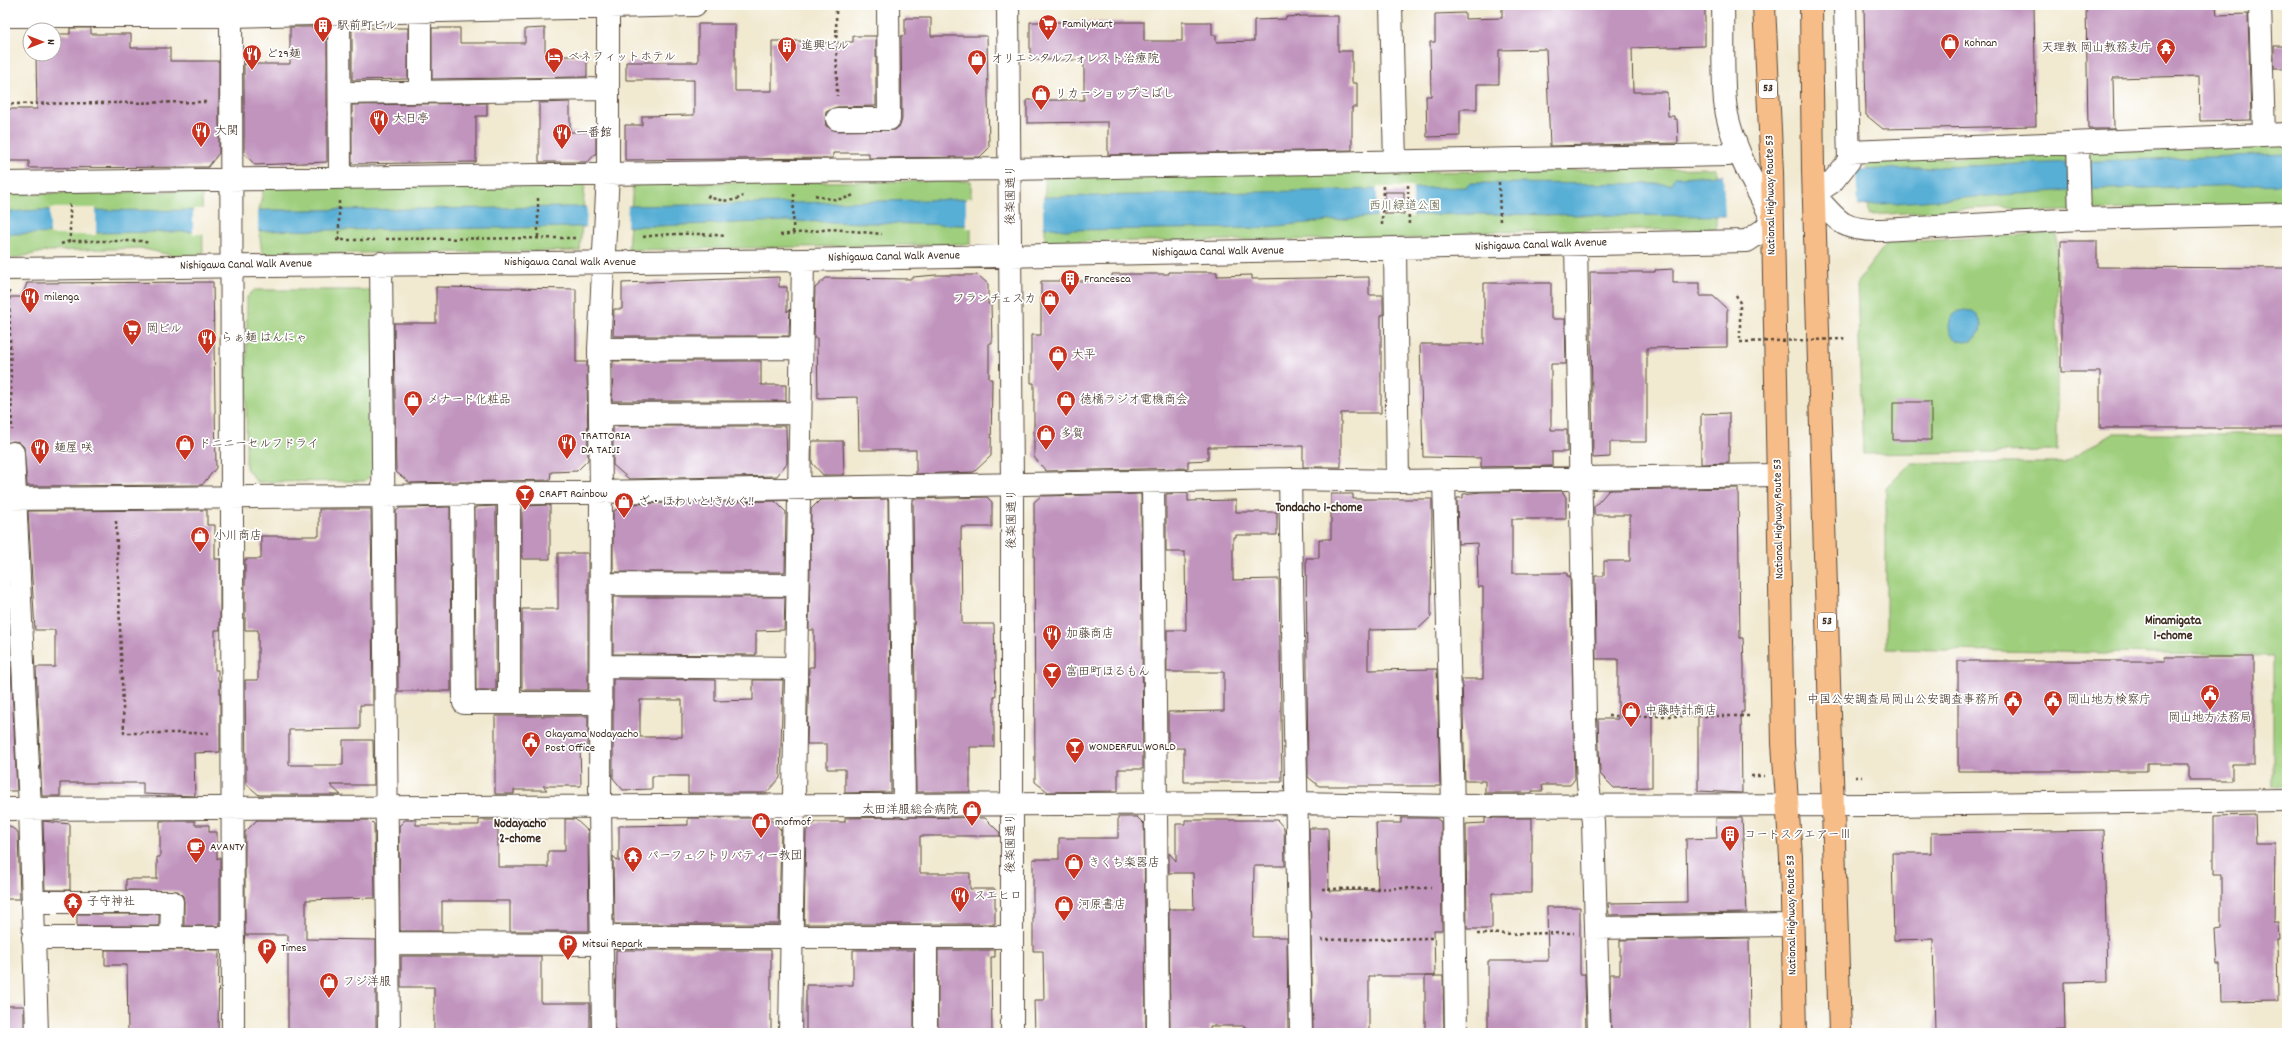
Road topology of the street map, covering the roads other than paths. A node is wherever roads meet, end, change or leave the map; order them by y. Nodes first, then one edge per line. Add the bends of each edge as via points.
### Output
1 (608, 5) edge
2 (694, 5) edge
3 (888, 5) edge
4 (1008, 5) edge
5 (1391, 5) edge
6 (1723, 5) edge
7 (1764, 5) edge
8 (1811, 5) edge
9 (1845, 5) edge
10 (2260, 5) edge
11 (530, 7) edge
12 (420, 8) edge
13 (120, 10) edge
14 (231, 10) edge
15 (296, 10) edge
16 (10, 12) edge
17 (339, 13) junction
18 (608, 89) junction
19 (420, 91) junction
20 (340, 93) junction
21 (837, 119) road end
22 (2264, 134) junction
23 (2287, 134) edge
24 (2078, 152) junction
25 (1728, 155) dead end
26 (1847, 161) junction
27 (1395, 162) junction
28 (1011, 169) junction
29 (608, 174) junction
30 (340, 177) junction
31 (231, 179) junction
32 (5, 183) edge
33 (1819, 205) junction
34 (2287, 214) edge
35 (1771, 215) junction
36 (2080, 219) junction
37 (1576, 244) junction
38 (1395, 250) junction
39 (1011, 255) junction
40 (803, 260) junction
41 (602, 262) junction
42 (381, 263) junction
43 (232, 265) junction
44 (7, 269) edge
45 (801, 348) junction
46 (599, 349) junction
47 (799, 413) junction
48 (600, 414) junction
49 (13, 453) road end
50 (1778, 475) junction
51 (1580, 477) junction
52 (1290, 479) junction
53 (1444, 480) junction
54 (1398, 481) junction
55 (1153, 482) junction
56 (1012, 483) junction
57 (900, 486) junction
58 (798, 488) junction
59 (601, 491) junction
60 (509, 493) junction
61 (462, 494) junction
62 (383, 496) junction
63 (232, 497) junction
64 (9, 499) edge
65 (601, 584) junction
66 (797, 585) junction
67 (601, 666) junction
68 (796, 668) junction
69 (508, 703) junction
70 (601, 703) junction
71 (2287, 800) edge
72 (1295, 803) junction
73 (1154, 804) junction
74 (794, 805) junction
75 (1592, 805) junction
76 (1788, 805) junction
77 (1833, 805) junction
78 (386, 806) junction
79 (600, 806) junction
80 (904, 806) junction
81 (1011, 806) junction
82 (1453, 806) junction
83 (30, 808) junction
84 (233, 808) junction
85 (5, 809) edge
86 (2287, 809) edge
87 (32, 902) junction
88 (1792, 925) junction
89 (1596, 931) junction
90 (792, 936) junction
91 (926, 937) junction
92 (1011, 937) junction
93 (33, 938) junction
94 (171, 938) junction
95 (233, 938) junction
96 (602, 940) junction
97 (388, 943) junction
98 (37, 1033) edge
99 (233, 1033) edge
100 (389, 1033) edge
101 (603, 1033) edge
102 (790, 1033) edge
103 (926, 1033) edge
104 (1012, 1033) edge
105 (1158, 1033) edge
106 (1301, 1033) edge
107 (1456, 1033) edge
108 (1599, 1033) edge
109 (1795, 1033) edge
110 (1840, 1033) edge

1 - 2 street
1 - 11 street
1 - 18 street
3 - 21 street via 890,119
4 - 28 street, 後楽園通り
5 - 27 street
6 - 35 street via 1725,104 1749,174
7 - 35 highway, National Highway Route 53 / 53 via 1772,172
8 - 33 highway, 53 via 1814,171
9 - 26 street
10 - 22 street
11 - 12 street
12 - 17 street
12 - 19 street
13 - 14 street
13 - 16 street
14 - 15 street
14 - 31 street
15 - 17 street
17 - 20 street
18 - 19 street
18 - 29 street
19 - 20 street
20 - 30 street
22 - 23 street
22 - 24 street
24 - 26 street
24 - 36 street
25 - 27 street
26 - 33 street
27 - 28 street
28 - 29 street
28 - 39 street, 後楽園通り
29 - 30 street
29 - 41 street
30 - 31 street
31 - 32 street
31 - 43 street
33 - 36 street via 1845,225 1860,231
33 - 77 highway, 53
34 - 36 street
35 - 37 street, Nishigawa Canal Walk Avenue via 1765,229 1747,241
35 - 50 highway, National Highway Route 53 / 53
37 - 38 street, Nishigawa Canal Walk Avenue
37 - 51 street
38 - 39 street, Nishigawa Canal Walk Avenue
38 - 54 street
39 - 40 street, Nishigawa Canal Walk Avenue
39 - 56 street, 後楽園通り
40 - 41 street, Nishigawa Canal Walk Avenue
40 - 45 street
41 - 42 street, Nishigawa Canal Walk Avenue
41 - 46 street
42 - 43 street, Nishigawa Canal Walk Avenue
42 - 62 street
43 - 44 street, Nishigawa Canal Walk Avenue
43 - 63 street
45 - 46 street
45 - 47 street
46 - 48 street
47 - 48 street
47 - 58 street
48 - 59 street
49 - 64 street
50 - 51 street
50 - 76 highway, National Highway Route 53 / 53 via 1783,744
51 - 53 street
51 - 75 street via 1585,717 1588,784
52 - 54 street
52 - 55 street
52 - 72 street
53 - 54 street
53 - 82 street
55 - 56 street
55 - 73 street
56 - 57 street
56 - 81 street, 後楽園通り
57 - 58 street
57 - 80 street
58 - 59 street
58 - 66 street
59 - 60 street
59 - 65 street
60 - 61 street
60 - 69 street
61 - 62 street
61 - 69 street via 464,703
62 - 63 street
62 - 78 street
63 - 64 street
63 - 84 street
64 - 83 street
65 - 66 street
65 - 67 street
66 - 68 street
67 - 68 street
67 - 70 street
68 - 74 street
69 - 70 street
70 - 79 street
71 - 77 street
71 - 86 street
72 - 73 street
72 - 82 street
72 - 106 street
73 - 81 street
73 - 105 street
74 - 79 street
74 - 80 street
74 - 90 street
75 - 76 street
75 - 82 street
75 - 89 street
76 - 77 street
76 - 88 highway, National Highway Route 53 / 53
77 - 110 highway, 53
78 - 79 street
78 - 84 street
78 - 97 street
79 - 96 street
80 - 81 street
81 - 92 street, 後楽園通り
82 - 107 street
83 - 84 street
83 - 85 street
83 - 87 street
84 - 95 street
87 - 93 street
87 - 94 street via 172,902
88 - 89 street
88 - 109 highway, National Highway Route 53 / 53
89 - 108 street
90 - 91 street
90 - 96 street
90 - 102 street
91 - 92 street
91 - 103 street
92 - 104 street, 後楽園通り
93 - 94 street
93 - 98 street
94 - 95 street
95 - 99 street
96 - 97 street
96 - 101 street
97 - 100 street

